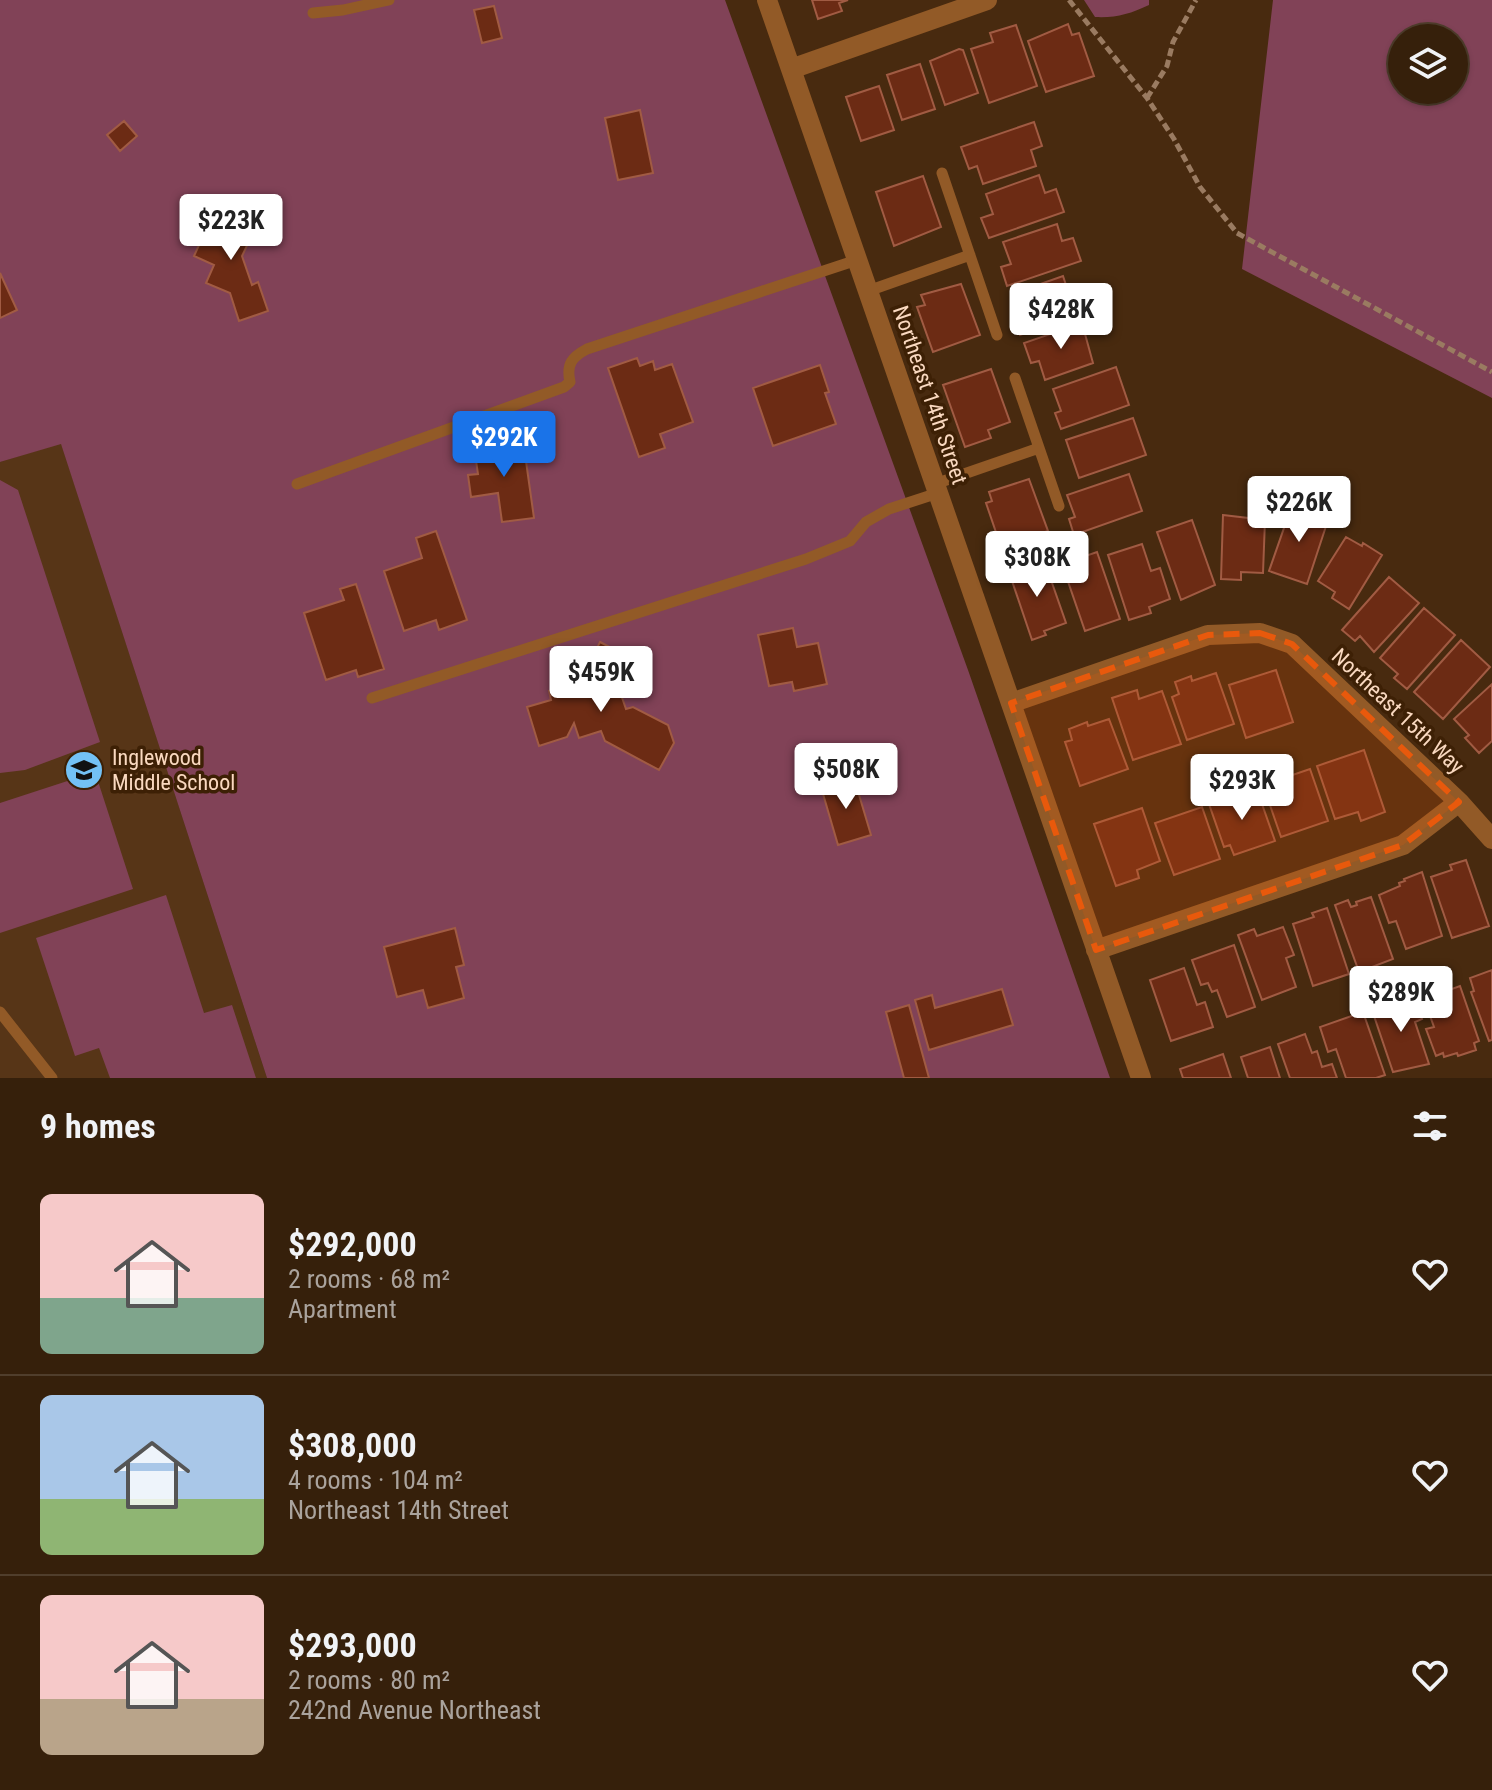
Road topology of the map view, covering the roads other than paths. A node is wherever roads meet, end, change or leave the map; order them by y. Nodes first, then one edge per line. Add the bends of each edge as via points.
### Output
1 (389, 0) edge
2 (767, 0) edge
3 (987, 0) edge
4 (313, 13) dead end
5 (791, 69) junction
6 (942, 173) dead end
7 (970, 255) junction
8 (857, 260) junction
9 (868, 291) junction
10 (997, 335) dead end
11 (1015, 378) dead end
12 (1039, 448) junction
13 (297, 484) dead end
14 (936, 488) junction
15 (1059, 506) dead end
16 (372, 698) dead end
17 (1011, 703) junction
18 (1459, 802) junction
19 (1492, 839) edge
20 (1096, 950) junction
21 (0, 1012) edge
22 (52, 1078) edge
23 (1141, 1078) edge

1 - 4 lane
2 - 5 street, Northeast 14th Street
3 - 5 street
5 - 8 street, Northeast 14th Street
6 - 7 lane
7 - 9 lane
7 - 10 lane
8 - 9 street, Northeast 14th Street
8 - 13 lane via 587,349 574,356 570,382 564,387
9 - 14 street, Northeast 14th Street
11 - 12 lane
12 - 14 lane
12 - 15 lane
14 - 16 lane via 866,522 850,541 806,559
14 - 17 street, Northeast 14th Street
17 - 18 street, Northeast 15th Way via 1208,635 1260,633 1292,644
17 - 20 street, Northeast 14th Street
18 - 19 street, Northeast 15th Way
18 - 20 street via 1403,845
20 - 23 street, Northeast 14th Street
21 - 22 lane

